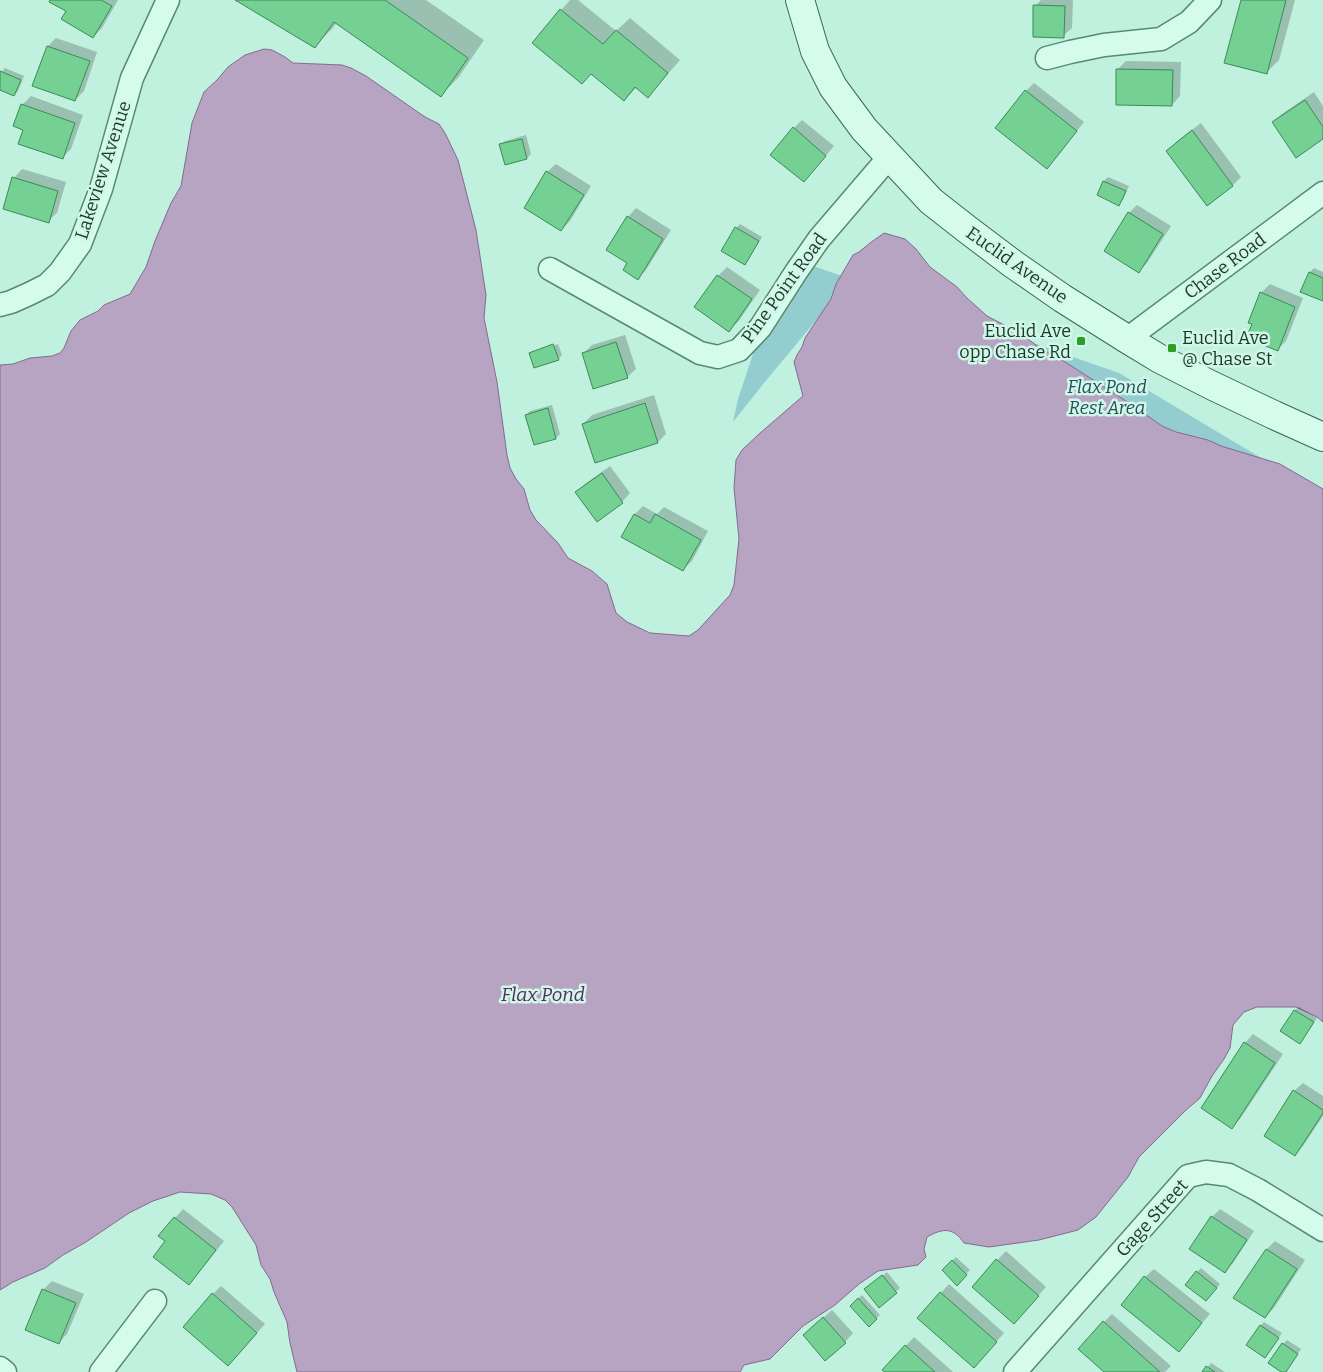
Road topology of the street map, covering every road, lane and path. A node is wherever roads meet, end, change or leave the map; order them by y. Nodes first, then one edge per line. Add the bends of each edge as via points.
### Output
1 (168, 0) edge
2 (800, 0) edge
3 (1210, 0) edge
4 (1047, 58) dead end
5 (890, 156) junction
6 (1323, 192) edge
7 (550, 269) dead end
8 (0, 305) edge
9 (1127, 339) junction
10 (1323, 437) edge
11 (1323, 1230) edge
12 (155, 1301) dead end
13 (0, 1368) edge
14 (5, 1372) edge
15 (101, 1372) edge
16 (1015, 1372) edge

1 - 8 street, Lakeview Avenue via 132,78 101,189 80,244 47,285
2 - 5 street, Euclid Avenue via 816,51 833,87 864,129
3 - 4 street via 1189,22 1161,39 1104,45
5 - 7 street, Pine Point Road via 820,239 760,328 738,350 718,357 700,353
5 - 9 street, Euclid Avenue via 931,201 968,230 1062,298
6 - 9 street, Chase Road
9 - 10 street, Euclid Avenue via 1211,385
11 - 16 street, Gage Street via 1229,1175 1206,1172 1188,1176
12 - 15 street
13 - 14 street

